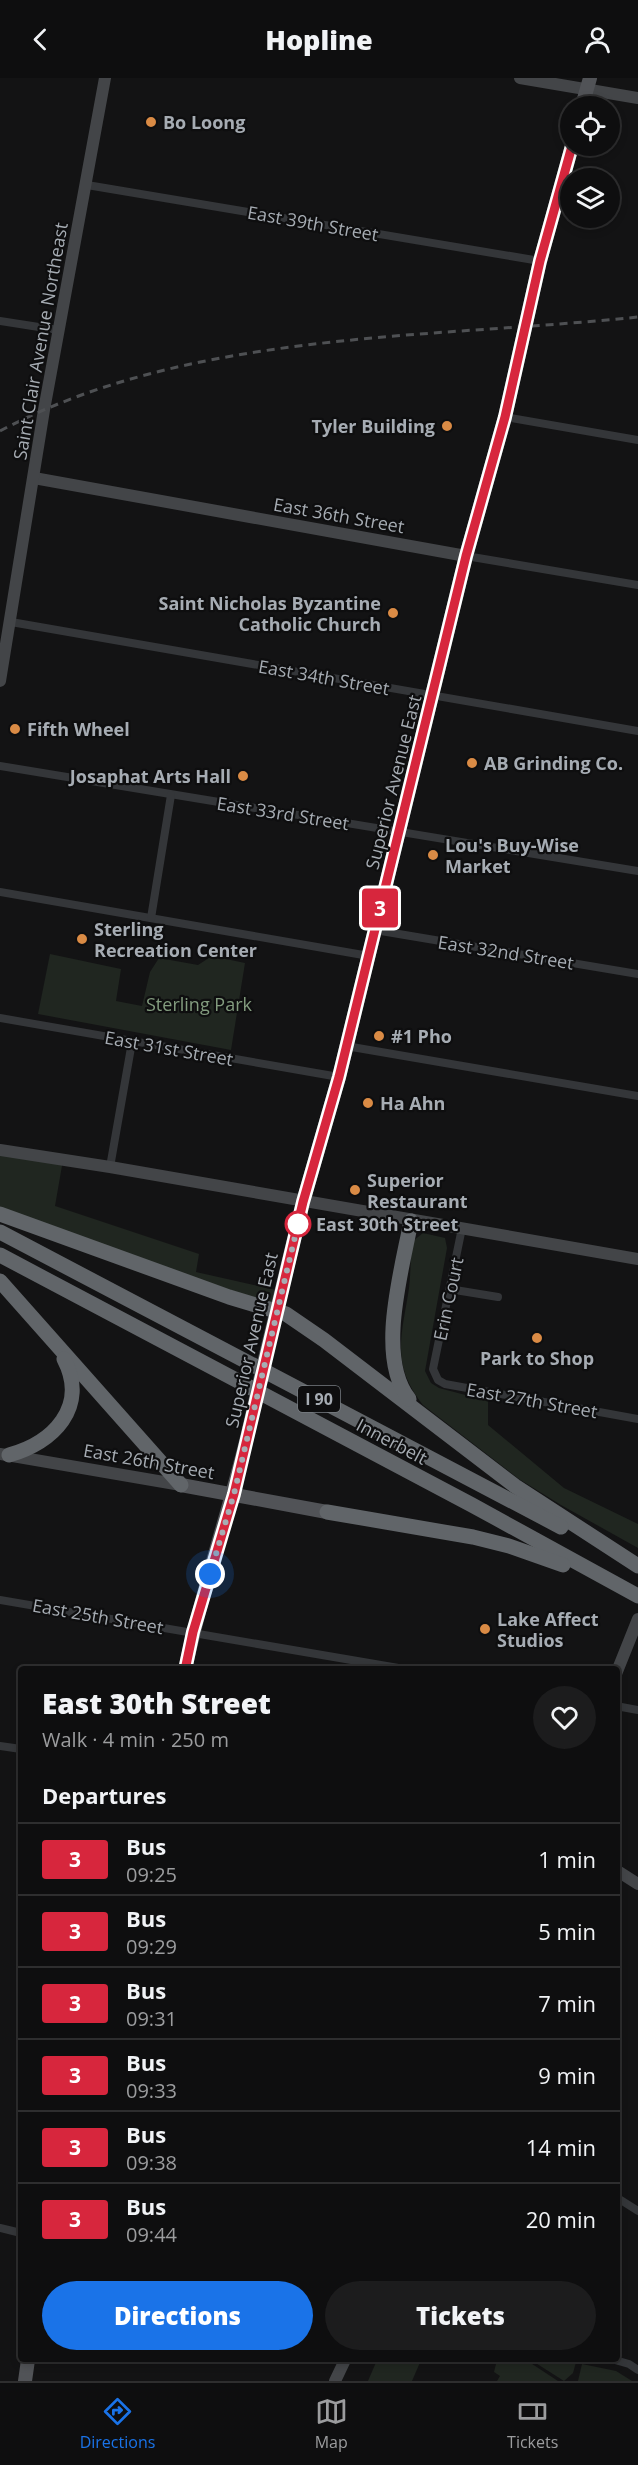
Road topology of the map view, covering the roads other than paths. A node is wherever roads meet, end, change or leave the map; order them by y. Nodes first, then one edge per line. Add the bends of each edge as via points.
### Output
1 (105, 78) edge
2 (520, 78) edge
3 (588, 84) edge
4 (638, 98) edge
5 (569, 156) edge
6 (87, 184) junction
7 (540, 261) junction
8 (0, 321) edge
9 (58, 330) junction
10 (505, 417) junction
11 (638, 440) edge
12 (33, 478) junction
13 (466, 556) junction
14 (638, 585) edge
15 (11, 622) junction
16 (0, 681) edge
17 (433, 696) junction
18 (638, 731) edge
19 (0, 766) edge
20 (171, 795) junction
21 (400, 832) junction
22 (638, 871) edge
23 (0, 892) edge
24 (151, 918) junction
25 (375, 930) junction
26 (369, 956) junction
27 (638, 974) edge
28 (0, 1018) edge
29 (132, 1042) junction
30 (346, 1046) junction
31 (339, 1077) junction
32 (638, 1096) edge
33 (0, 1150) edge
34 (110, 1167) junction
35 (303, 1202) junction
36 (0, 1214) edge
37 (411, 1221) junction
38 (462, 1228) junction
39 (0, 1232) edge
40 (0, 1255) edge
41 (638, 1259) edge
42 (0, 1281) edge
43 (449, 1288) junction
44 (498, 1297) dead end
45 (277, 1310) junction
46 (58, 1346) junction
47 (433, 1370) joint
48 (418, 1411) junction
49 (638, 1419) edge
50 (4, 1455) edge
51 (181, 1485) junction
52 (234, 1494) junction
53 (327, 1512) joint
54 (638, 1566) edge
55 (633, 1593) edge
56 (0, 1599) edge
57 (636, 1624) edge
58 (193, 1632) junction
59 (186, 1666) edge
60 (387, 1666) edge
61 (619, 1666) edge
62 (620, 1707) edge
63 (638, 1710) edge
64 (0, 1746) edge
65 (18, 1749) edge
66 (620, 1873) edge
67 (638, 1884) edge
68 (620, 2200) edge
69 (638, 2211) edge
70 (0, 2228) edge
71 (18, 2232) edge
72 (620, 2361) edge
73 (28, 2362) edge
74 (344, 2362) edge
75 (638, 2370) edge
76 (25, 2381) edge
77 (335, 2381) edge

1 - 6 main road, Saint Clair Avenue Northeast
2 - 3 main road
3 - 4 main road
5 - 7 main road, Superior Avenue East
6 - 7 street, East 39th Street
6 - 9 main road, Saint Clair Avenue Northeast
7 - 10 main road, Superior Avenue East
8 - 9 street
9 - 12 main road, Saint Clair Avenue Northeast
10 - 11 street
10 - 13 main road, Superior Avenue East
12 - 13 main road, East 36th Street
12 - 15 main road, Saint Clair Avenue Northeast
13 - 14 street, East 36th Street
13 - 17 main road, Superior Avenue East
15 - 16 main road, Saint Clair Avenue Northeast
15 - 17 street, East 34th Street
17 - 18 street, East 34th Street
17 - 21 main road, Superior Avenue East
19 - 20 street, East 33rd Street
20 - 21 street, East 33rd Street
20 - 24 street
21 - 22 street, East 33rd Street
21 - 25 main road, Superior Avenue East
23 - 24 street
24 - 26 street
25 - 26 main road, Superior Avenue East
25 - 27 street, East 32nd Street
26 - 30 main road, Superior Avenue East
28 - 29 street, East 31st Street
29 - 31 street, East 31st Street
29 - 34 street
30 - 31 main road, Superior Avenue East
30 - 32 street
31 - 35 main road, Superior Avenue East
33 - 34 main road
34 - 35 main road
35 - 37 main road
35 - 45 main road, Superior Avenue East
36 - 45 highway via 229,1297
37 - 38 main road
37 - 48 highway via 392,1355 404,1394
38 - 41 main road
38 - 43 street, Erin Court
39 - 54 highway, Innerbelt / I 90
40 - 55 highway, Innerbelt / I 90
42 - 46 highway
43 - 44 street
43 - 47 street, Erin Court
45 - 48 highway via 304,1325
45 - 52 main road, Superior Avenue East, bridge
46 - 50 highway via 71,1376 66,1414 43,1442
46 - 51 highway
47 - 49 street, East 27th Street via 445,1384
48 - 54 highway via 515,1486
50 - 51 main road, East 26th Street
51 - 52 main road, East 26th Street
52 - 53 main road, East 26th Street
52 - 58 main road, Superior Avenue East
53 - 55 highway via 509,1546
56 - 58 street, East 25th Street
57 - 61 main road
58 - 59 main road, Superior Avenue East
58 - 60 street, East 25th Street
62 - 63 street
64 - 65 street
66 - 67 main road
68 - 69 street
70 - 71 street
72 - 75 street
73 - 76 main road
74 - 77 main road

